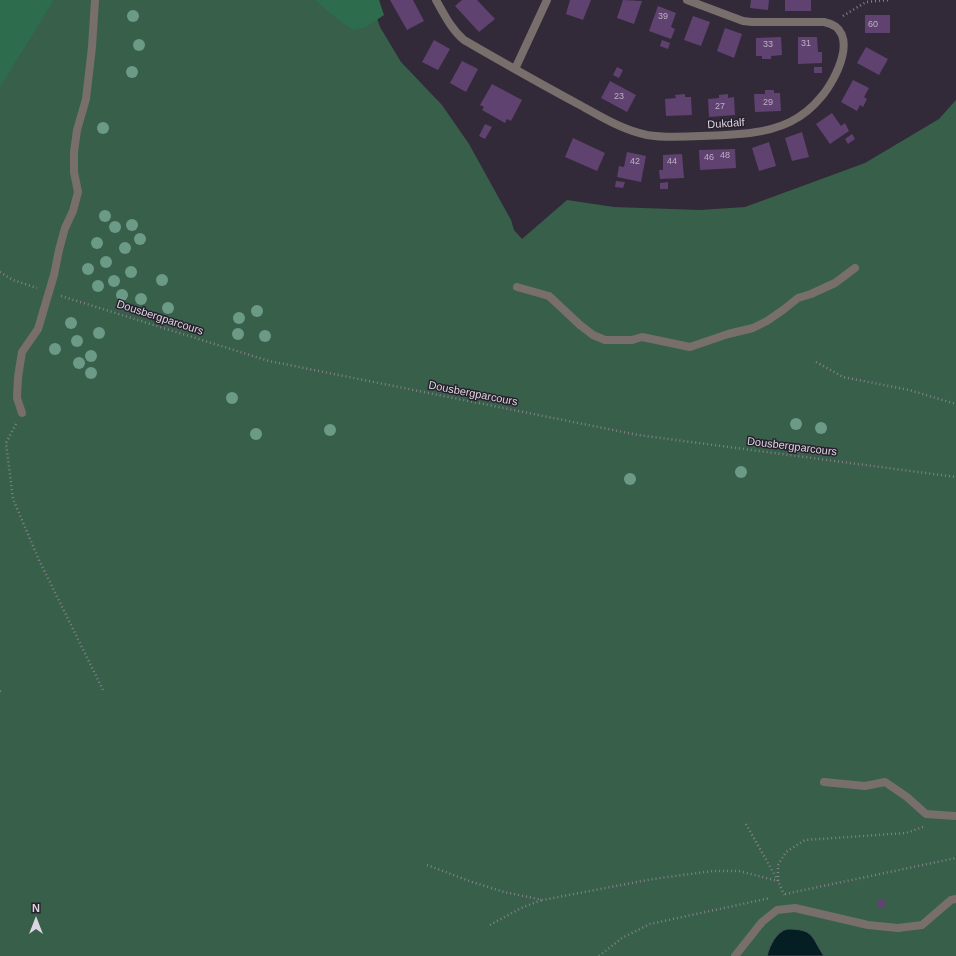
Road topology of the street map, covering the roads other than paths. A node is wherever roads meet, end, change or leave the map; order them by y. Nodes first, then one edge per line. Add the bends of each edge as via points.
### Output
1 (95, 0) edge
2 (436, 0) edge
3 (547, 0) edge
4 (687, 0) edge
5 (515, 69) junction
6 (855, 268) dead end
7 (517, 287) dead end
8 (22, 414) road end
9 (824, 782) dead end
10 (956, 816) edge
11 (956, 899) edge
12 (735, 956) edge

1 - 8 lane via 86,99 74,152 78,192 65,228 38,329 22,352 17,398
2 - 5 lane, Dukdalf via 456,33 464,40
3 - 5 lane
4 - 5 lane, Dukdalf via 743,21 824,22 835,26 843,39 844,48 838,70 822,96 790,122 748,134 681,137 636,132 614,123
6 - 7 lane via 835,283 798,298 753,328 690,347 642,337 632,340 604,340 580,325 549,296
9 - 10 lane via 865,786 885,782 926,814
11 - 12 lane via 951,900 922,925 898,928 868,925 795,908 777,910 762,922

